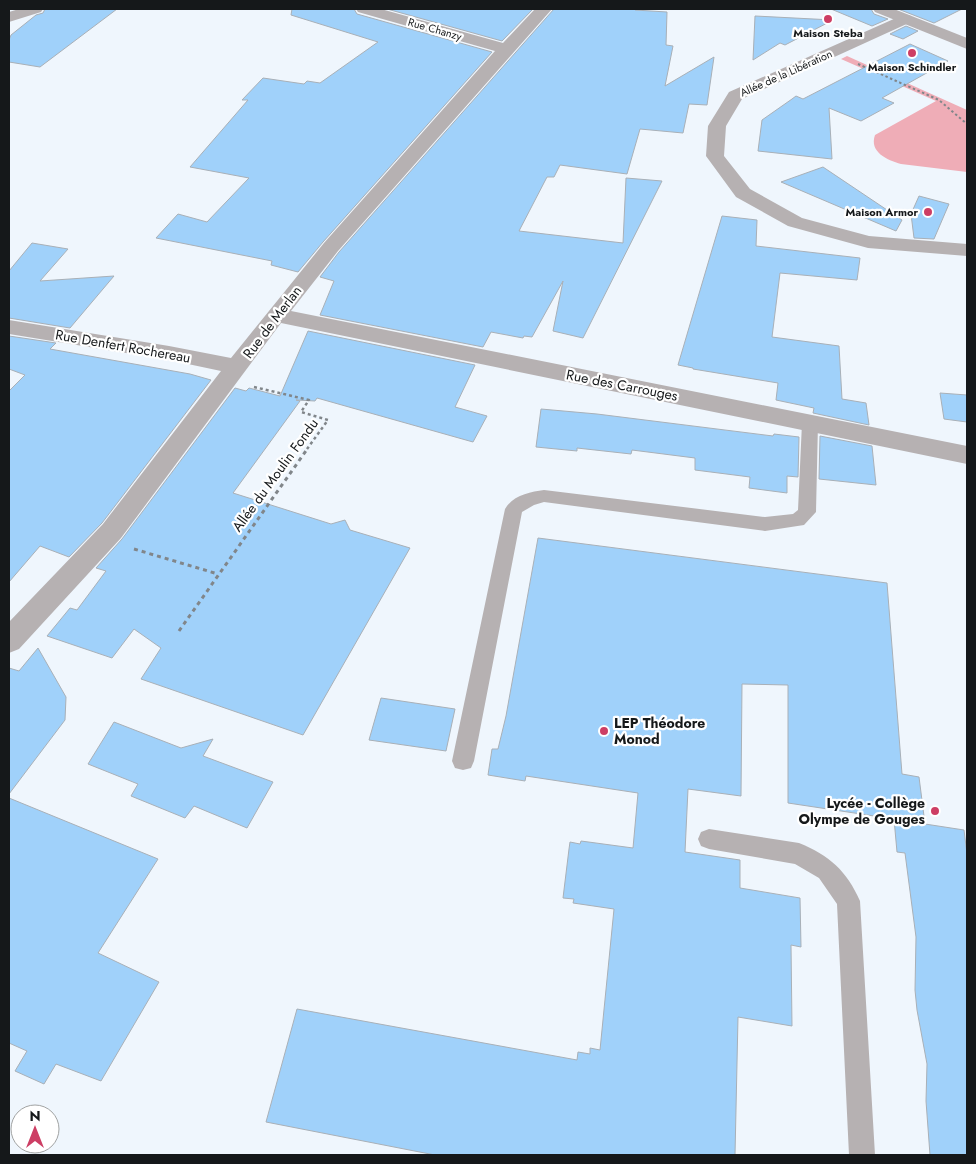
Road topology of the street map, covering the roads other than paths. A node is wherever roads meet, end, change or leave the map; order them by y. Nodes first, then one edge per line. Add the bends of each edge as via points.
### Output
1 (34, 9) edge
2 (364, 9) edge
3 (544, 9) edge
4 (882, 9) edge
5 (9, 17) edge
6 (906, 19) junction
7 (967, 44) edge
8 (506, 49) junction
9 (967, 250) edge
10 (276, 315) junction
11 (9, 327) edge
12 (232, 375) junction
13 (810, 423) junction
14 (967, 455) edge
15 (9, 641) edge
16 (463, 761) dead end
17 (709, 839) dead end
18 (862, 1155) edge

1 - 5 street
2 - 8 street, Rue Chanzy
3 - 8 street, Rue de Merlan
4 - 6 street
6 - 7 street
6 - 9 street, Allée de la Libération via 735,96 717,126 716,156 743,193 795,222 868,242
8 - 10 street, Rue de Merlan via 331,247
10 - 12 street, Rue de Merlan
10 - 13 street, Rue des Carrouges
11 - 12 street, Rue Denfert Rochereau via 168,353
12 - 15 street, Rue de Merlan via 104,540
13 - 14 street, Rue des Carrouges
13 - 16 lane via 808,512 798,520 765,524 544,496 529,499 514,508
17 - 18 lane via 798,854 827,870 848,902

